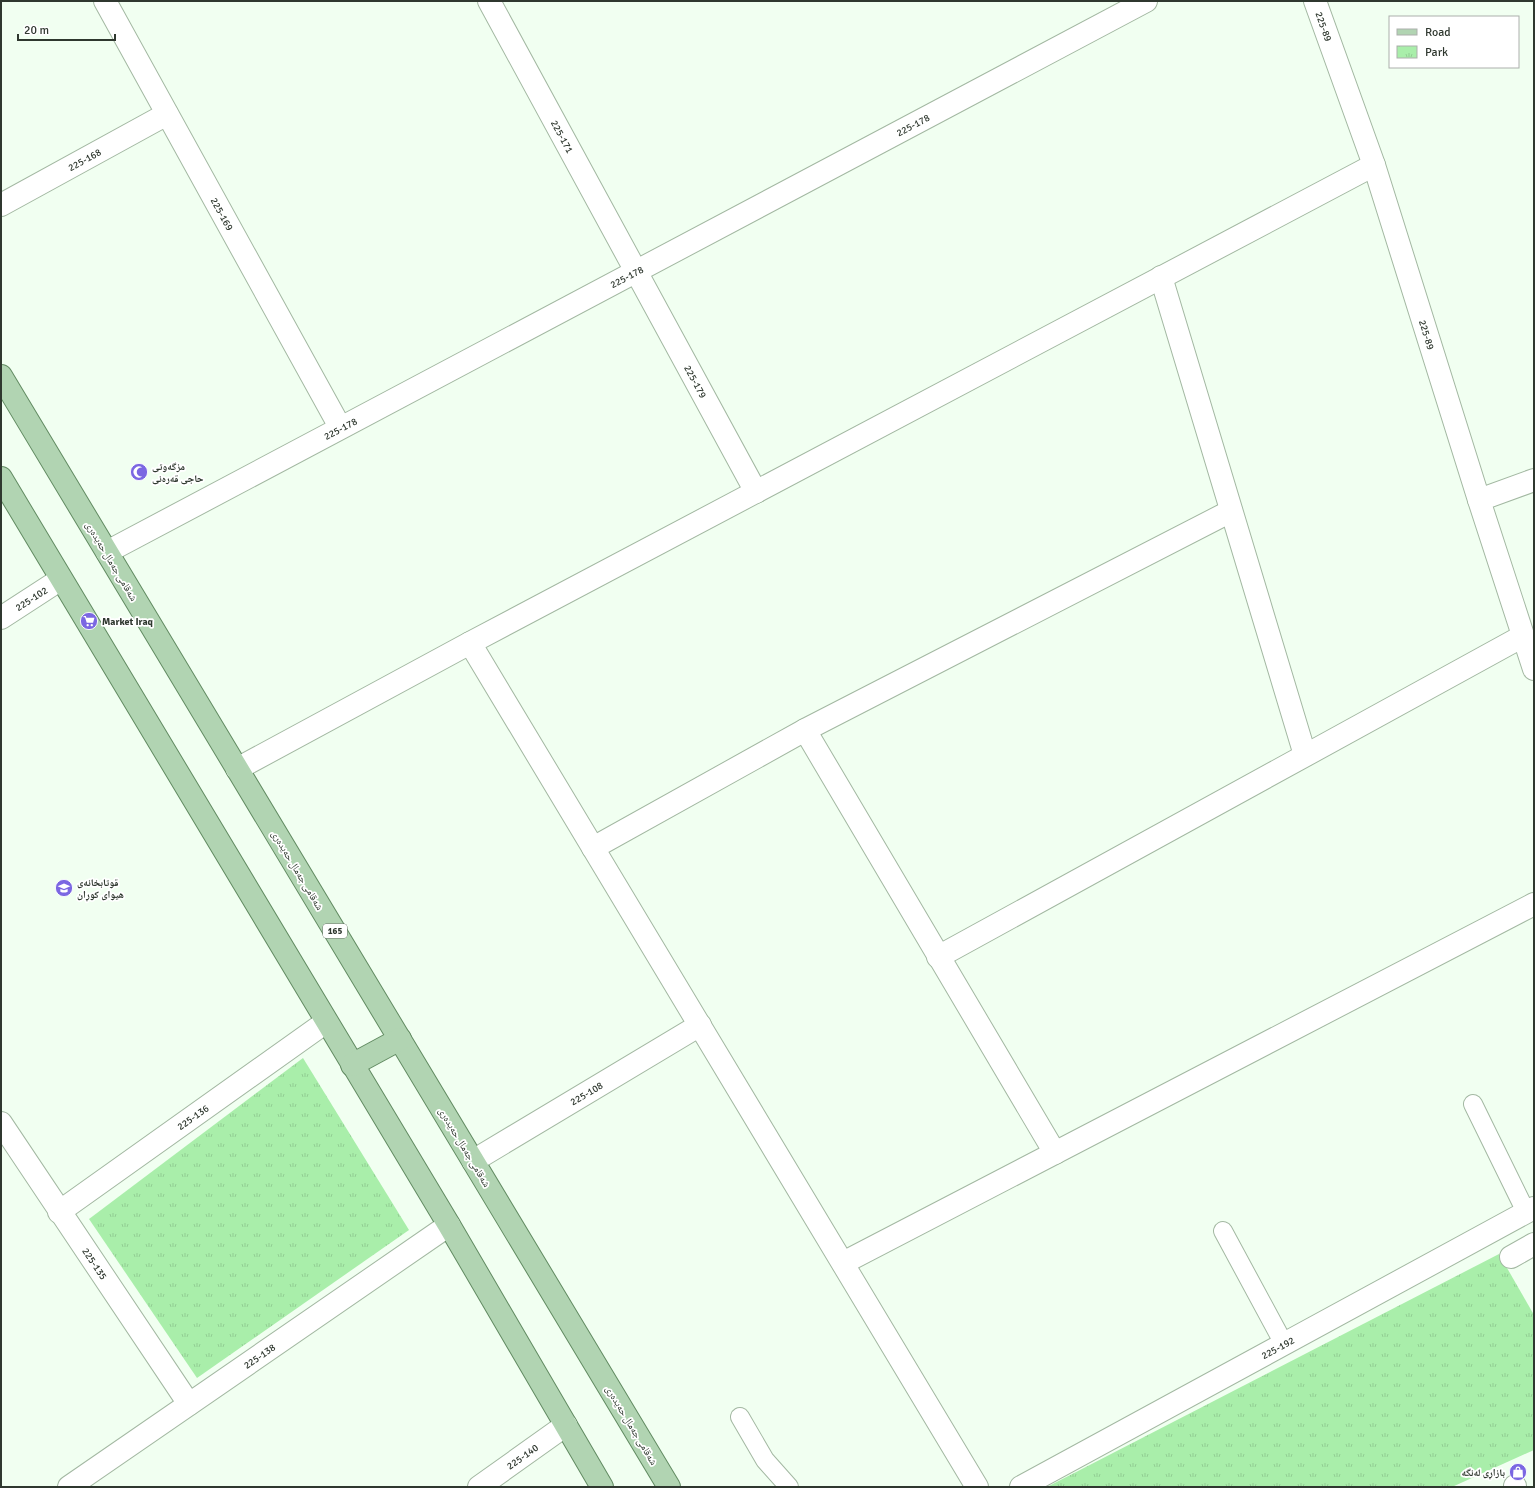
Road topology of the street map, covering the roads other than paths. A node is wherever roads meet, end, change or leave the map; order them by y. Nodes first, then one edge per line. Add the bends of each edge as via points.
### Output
1 (105, 1) edge
2 (489, 1) edge
3 (1146, 1) edge
4 (1314, 1) edge
5 (167, 114) junction
6 (1374, 165) junction
7 (1, 205) edge
8 (636, 271) junction
9 (1161, 277) junction
10 (1, 376) edge
11 (340, 427) junction
12 (1, 478) edge
13 (1534, 480) edge
14 (756, 492) junction
15 (1479, 500) junction
16 (1231, 511) junction
17 (107, 552) junction
18 (61, 579) junction
19 (1, 618) edge
20 (1523, 636) junction
21 (470, 643) junction
22 (1534, 669) edge
23 (805, 730) junction
24 (1305, 755) junction
25 (237, 769) junction
26 (593, 848) junction
27 (1534, 904) edge
28 (938, 957) junction
29 (326, 1022) junction
30 (700, 1025) junction
31 (400, 1039) junction
32 (352, 1065) junction
33 (1473, 1104) dead end
34 (1, 1124) edge
35 (1055, 1153) junction
36 (473, 1161) junction
37 (1530, 1210) edge
38 (59, 1212) junction
39 (448, 1225) junction
40 (1223, 1231) dead end
41 (1534, 1244) edge
42 (1511, 1257) dead end
43 (843, 1263) junction
44 (1284, 1344) junction
45 (189, 1404) junction
46 (740, 1417) dead end
47 (566, 1425) junction
48 (69, 1487) edge
49 (479, 1487) edge
50 (602, 1487) edge
51 (668, 1487) edge
52 (789, 1487) edge
53 (977, 1487) edge
54 (1021, 1487) edge

1 - 5 street, 225-169
2 - 8 street, 225-171
3 - 8 street, 225-178
4 - 6 street, 225-89
5 - 7 street, 225-168
5 - 11 street, 225-169
6 - 9 street
6 - 15 street, 225-89
8 - 11 street, 225-178
8 - 14 street, 225-179
9 - 14 street
9 - 16 street
10 - 17 main road, شەقامی جەمال حەیدەری / 165
11 - 17 street, 225-178
12 - 18 main road
13 - 15 street
14 - 21 street
15 - 20 street, 225-89
16 - 23 street
16 - 24 street
17 - 25 main road, شەقامی جەمال حەیدەری / 165
18 - 19 street, 225-102
18 - 29 main road
20 - 22 street, 225-89
20 - 24 street
21 - 25 street
21 - 26 street
23 - 26 street
23 - 28 street
24 - 28 street
25 - 31 main road, شەقامی جەمال حەیدەری / 165
26 - 30 street
27 - 35 street
28 - 35 street
29 - 32 main road
29 - 38 street, 225-136
30 - 36 street, 225-108
30 - 43 street
31 - 32 main road
31 - 36 main road, شەقامی جەمال حەیدەری / 165
32 - 39 main road
33 - 37 lane
34 - 38 street, 225-135
35 - 43 street
36 - 51 main road, شەقامی جەمال حەیدەری / 165
37 - 44 street, 225-192
38 - 45 street, 225-135
39 - 45 street, 225-138
39 - 47 main road
40 - 44 lane
41 - 42 street
43 - 53 street
44 - 54 street, 225-192
45 - 48 street, 225-138
46 - 52 lane via 764,1460
47 - 49 street, 225-140
47 - 50 main road

